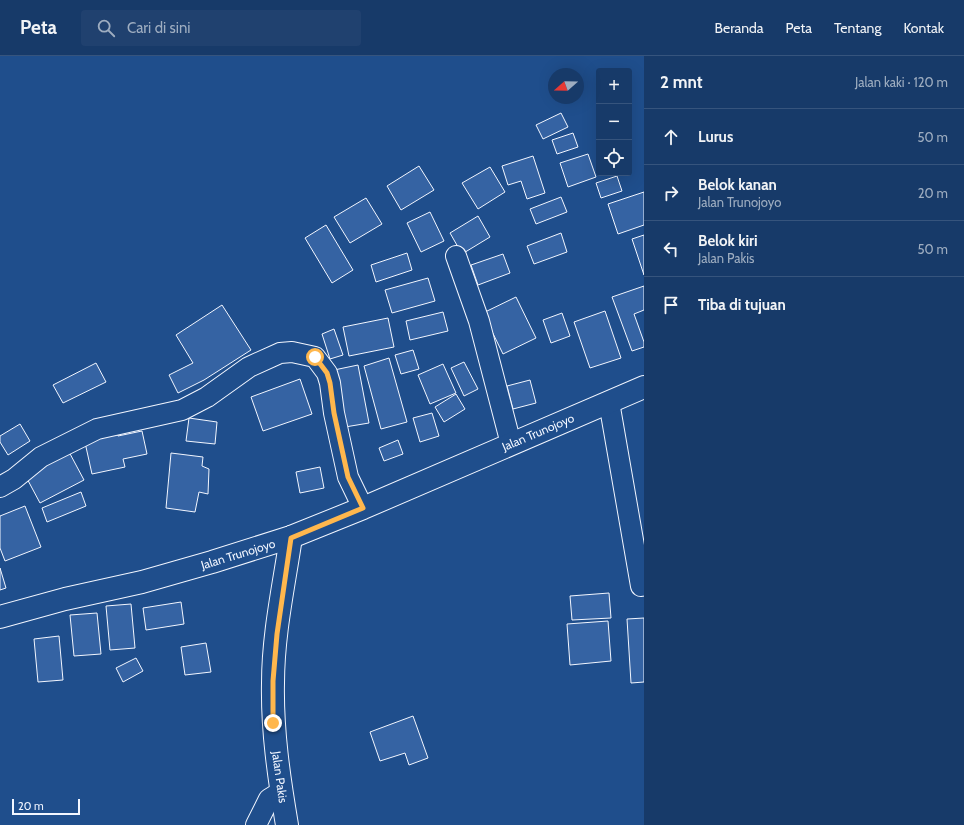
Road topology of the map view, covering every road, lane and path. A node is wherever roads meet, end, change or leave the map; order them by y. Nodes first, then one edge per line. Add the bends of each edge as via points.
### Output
1 (456, 256) dead end
2 (644, 387) edge
3 (610, 402) junction
4 (511, 444) junction
5 (0, 487) edge
6 (363, 508) junction
7 (291, 538) junction
8 (641, 586) dead end
9 (0, 617) edge
10 (282, 790) junction
11 (256, 825) edge
12 (287, 825) edge

1 - 4 street via 481,329
2 - 3 street, Jalan Trunojoyo
3 - 4 street, Jalan Trunojoyo
3 - 8 street
4 - 6 street, Jalan Trunojoyo
5 - 6 street via 41,457 97,429 182,410 207,397 249,367 280,353 292,352 315,357 327,373 348,477
6 - 7 street, Jalan Trunojoyo
7 - 9 street, Jalan Trunojoyo via 149,580
7 - 10 street, Jalan Pakis via 273,681 273,723
10 - 11 street via 269,799
10 - 12 street, Jalan Pakis

